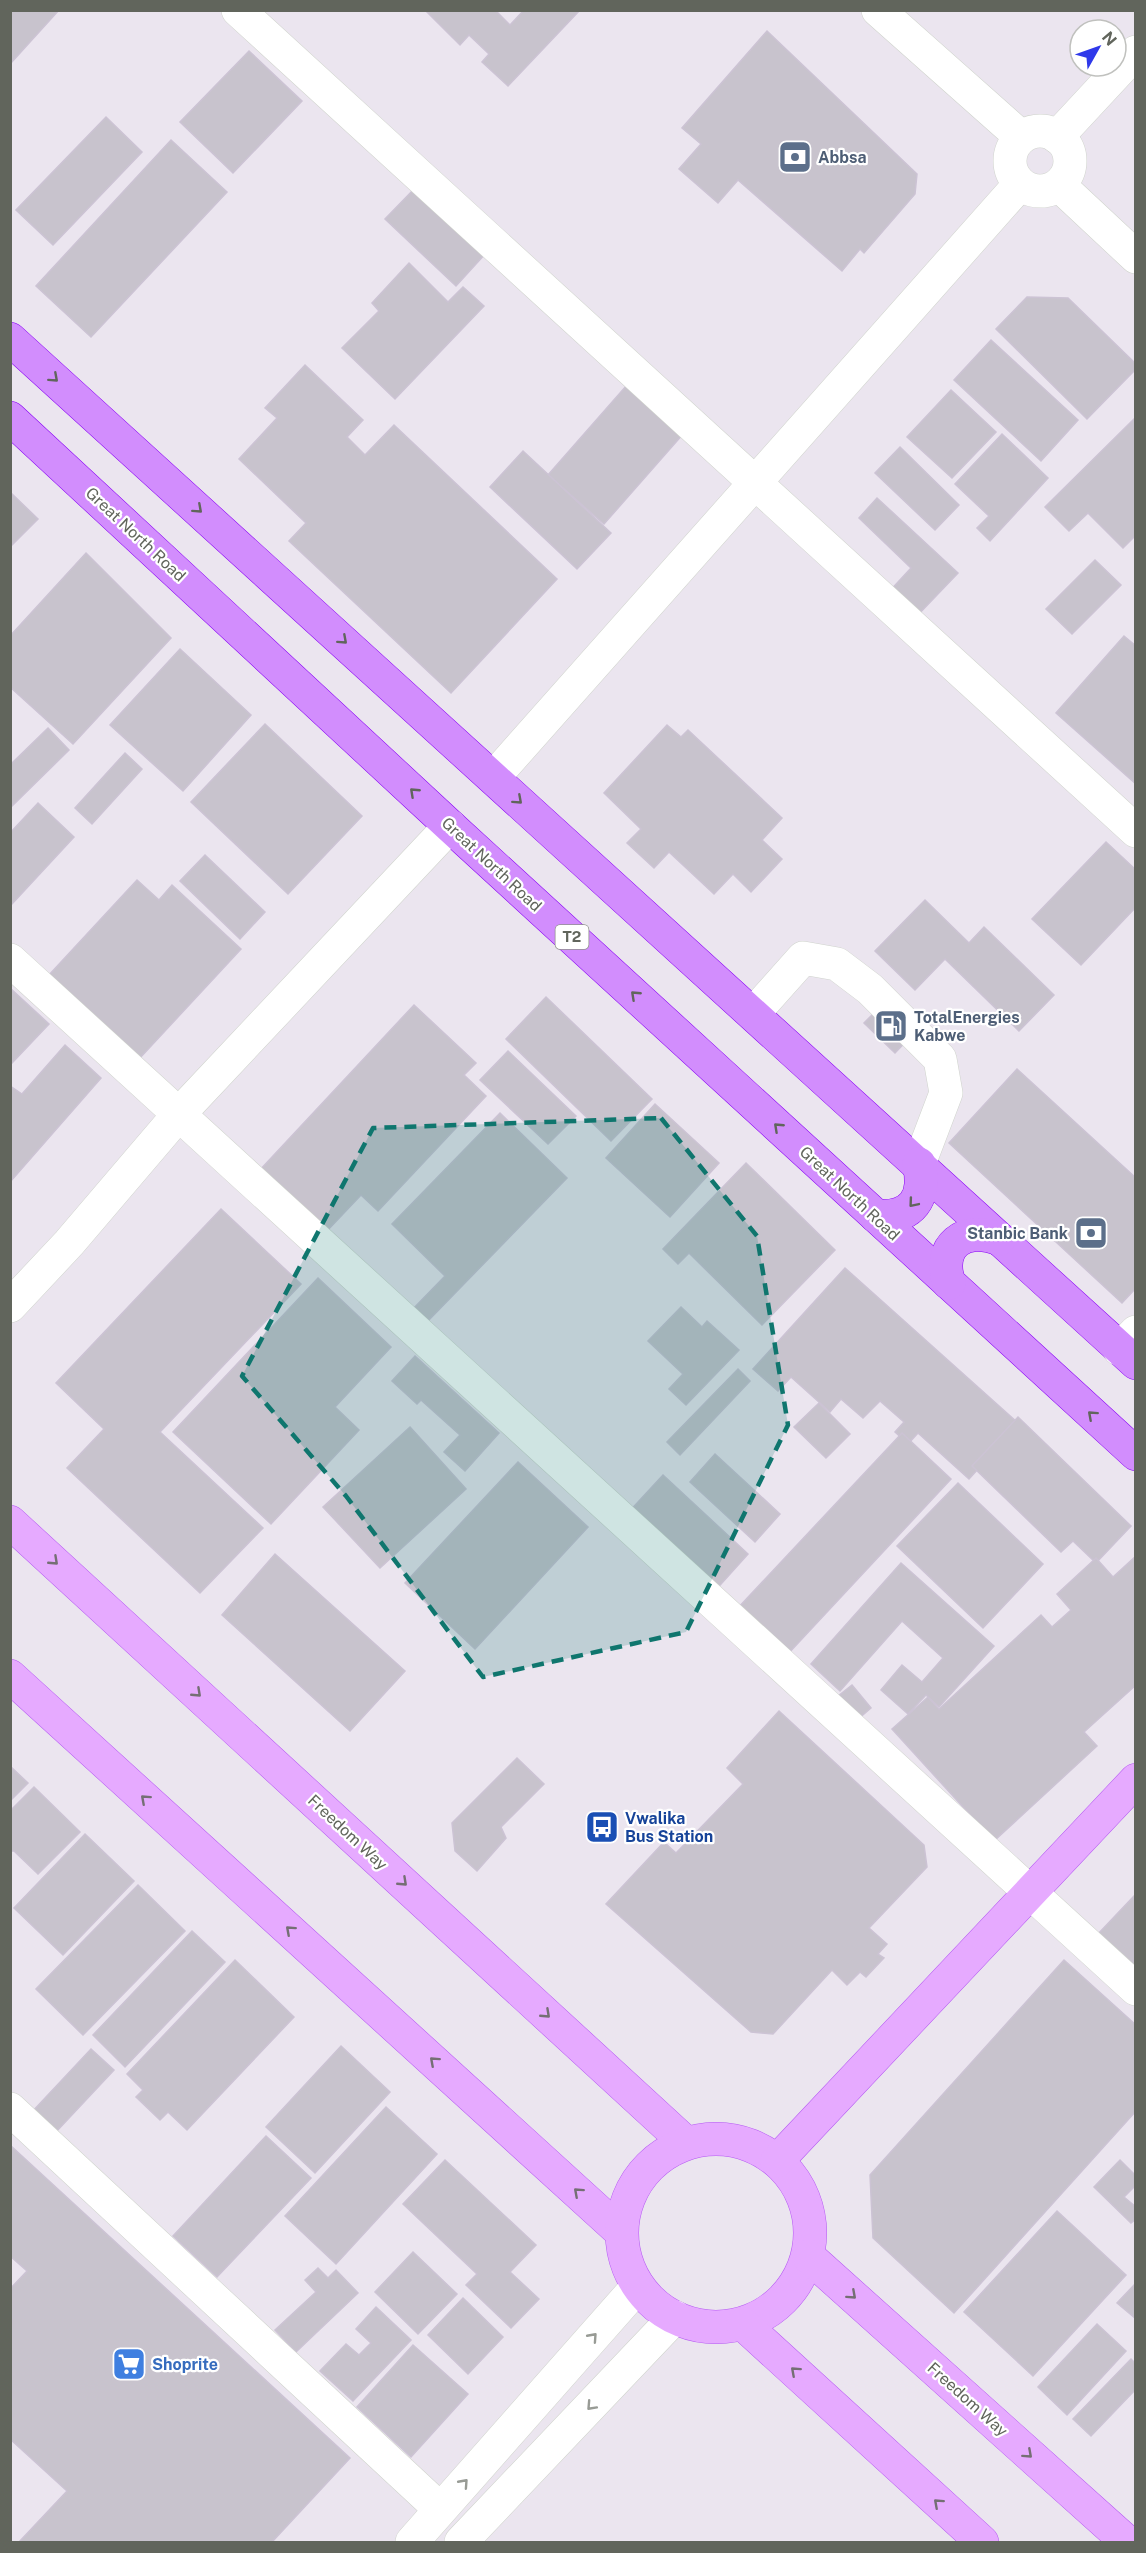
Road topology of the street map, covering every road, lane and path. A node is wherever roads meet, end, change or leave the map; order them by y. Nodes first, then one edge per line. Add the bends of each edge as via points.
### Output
1 (238, 10) edge
2 (878, 10) edge
3 (1136, 52) edge
4 (1057, 136) junction
5 (1021, 137) junction
6 (1020, 184) junction
7 (1059, 185) junction
8 (1136, 257) edge
9 (10, 339) edge
10 (10, 418) edge
11 (755, 483) junction
12 (494, 777) junction
13 (450, 826) junction
14 (1136, 831) edge
15 (10, 960) edge
16 (753, 1014) junction
17 (179, 1114) junction
18 (919, 1164) junction
19 (876, 1216) junction
20 (999, 1239) junction
21 (949, 1283) junction
22 (10, 1305) edge
23 (1130, 1348) edge
24 (1136, 1454) edge
25 (10, 1521) edge
26 (10, 1676) edge
27 (1136, 1780) edge
28 (1029, 1892) junction
29 (1136, 1989) edge
30 (10, 2109) edge
31 (686, 2143) junction
32 (777, 2161) junction
33 (621, 2232) junction
34 (808, 2256) junction
35 (638, 2286) junction
36 (675, 2317) junction
37 (743, 2324) junction
38 (440, 2509) junction
39 (412, 2542) edge
40 (461, 2542) edge
41 (982, 2542) edge
42 (1127, 2542) edge

1 - 11 street
2 - 5 street
3 - 4 street
4 - 5 street via 1045,131
4 - 7 street via 1067,147 1070,160
5 - 6 street via 1009,160 1012,174
6 - 7 street via 1033,191
6 - 11 street
7 - 8 street
9 -> 12 highway
13 -> 10 highway, Great North Road / T2
11 - 12 street
11 - 14 street
12 -> 16 highway
13 - 17 street
19 -> 13 highway, Great North Road / T2
15 - 17 street
16 - 18 highway
16 - 18 street via 803,958 837,964 870,989 940,1059 946,1093
17 - 22 street via 69,1243
17 - 28 street
18 -> 19 highway via 923,1180 914,1204 904,1213
18 - 20 highway
19 - 21 highway, Great North Road / T2
20 - 21 highway via 976,1233 956,1242 945,1262
20 - 23 highway
24 -> 21 highway, Great North Road / T2
25 -> 31 main road, Freedom Way
33 -> 26 main road
27 - 28 main road
28 - 29 street
28 - 32 main road
30 - 38 street
31 - 32 main road via 710,2138 734,2140
31 - 33 main road via 646,2168 624,2208
32 - 34 main road via 795,2181 806,2204 811,2230
33 - 35 main road via 624,2254
34 - 37 main road via 799,2279 784,2299
34 -> 42 main road, Freedom Way
35 - 36 main road via 663,2311
38 -> 35 street
36 - 37 main road via 715,2328
36 -> 40 street
41 -> 37 main road
38 - 39 street

